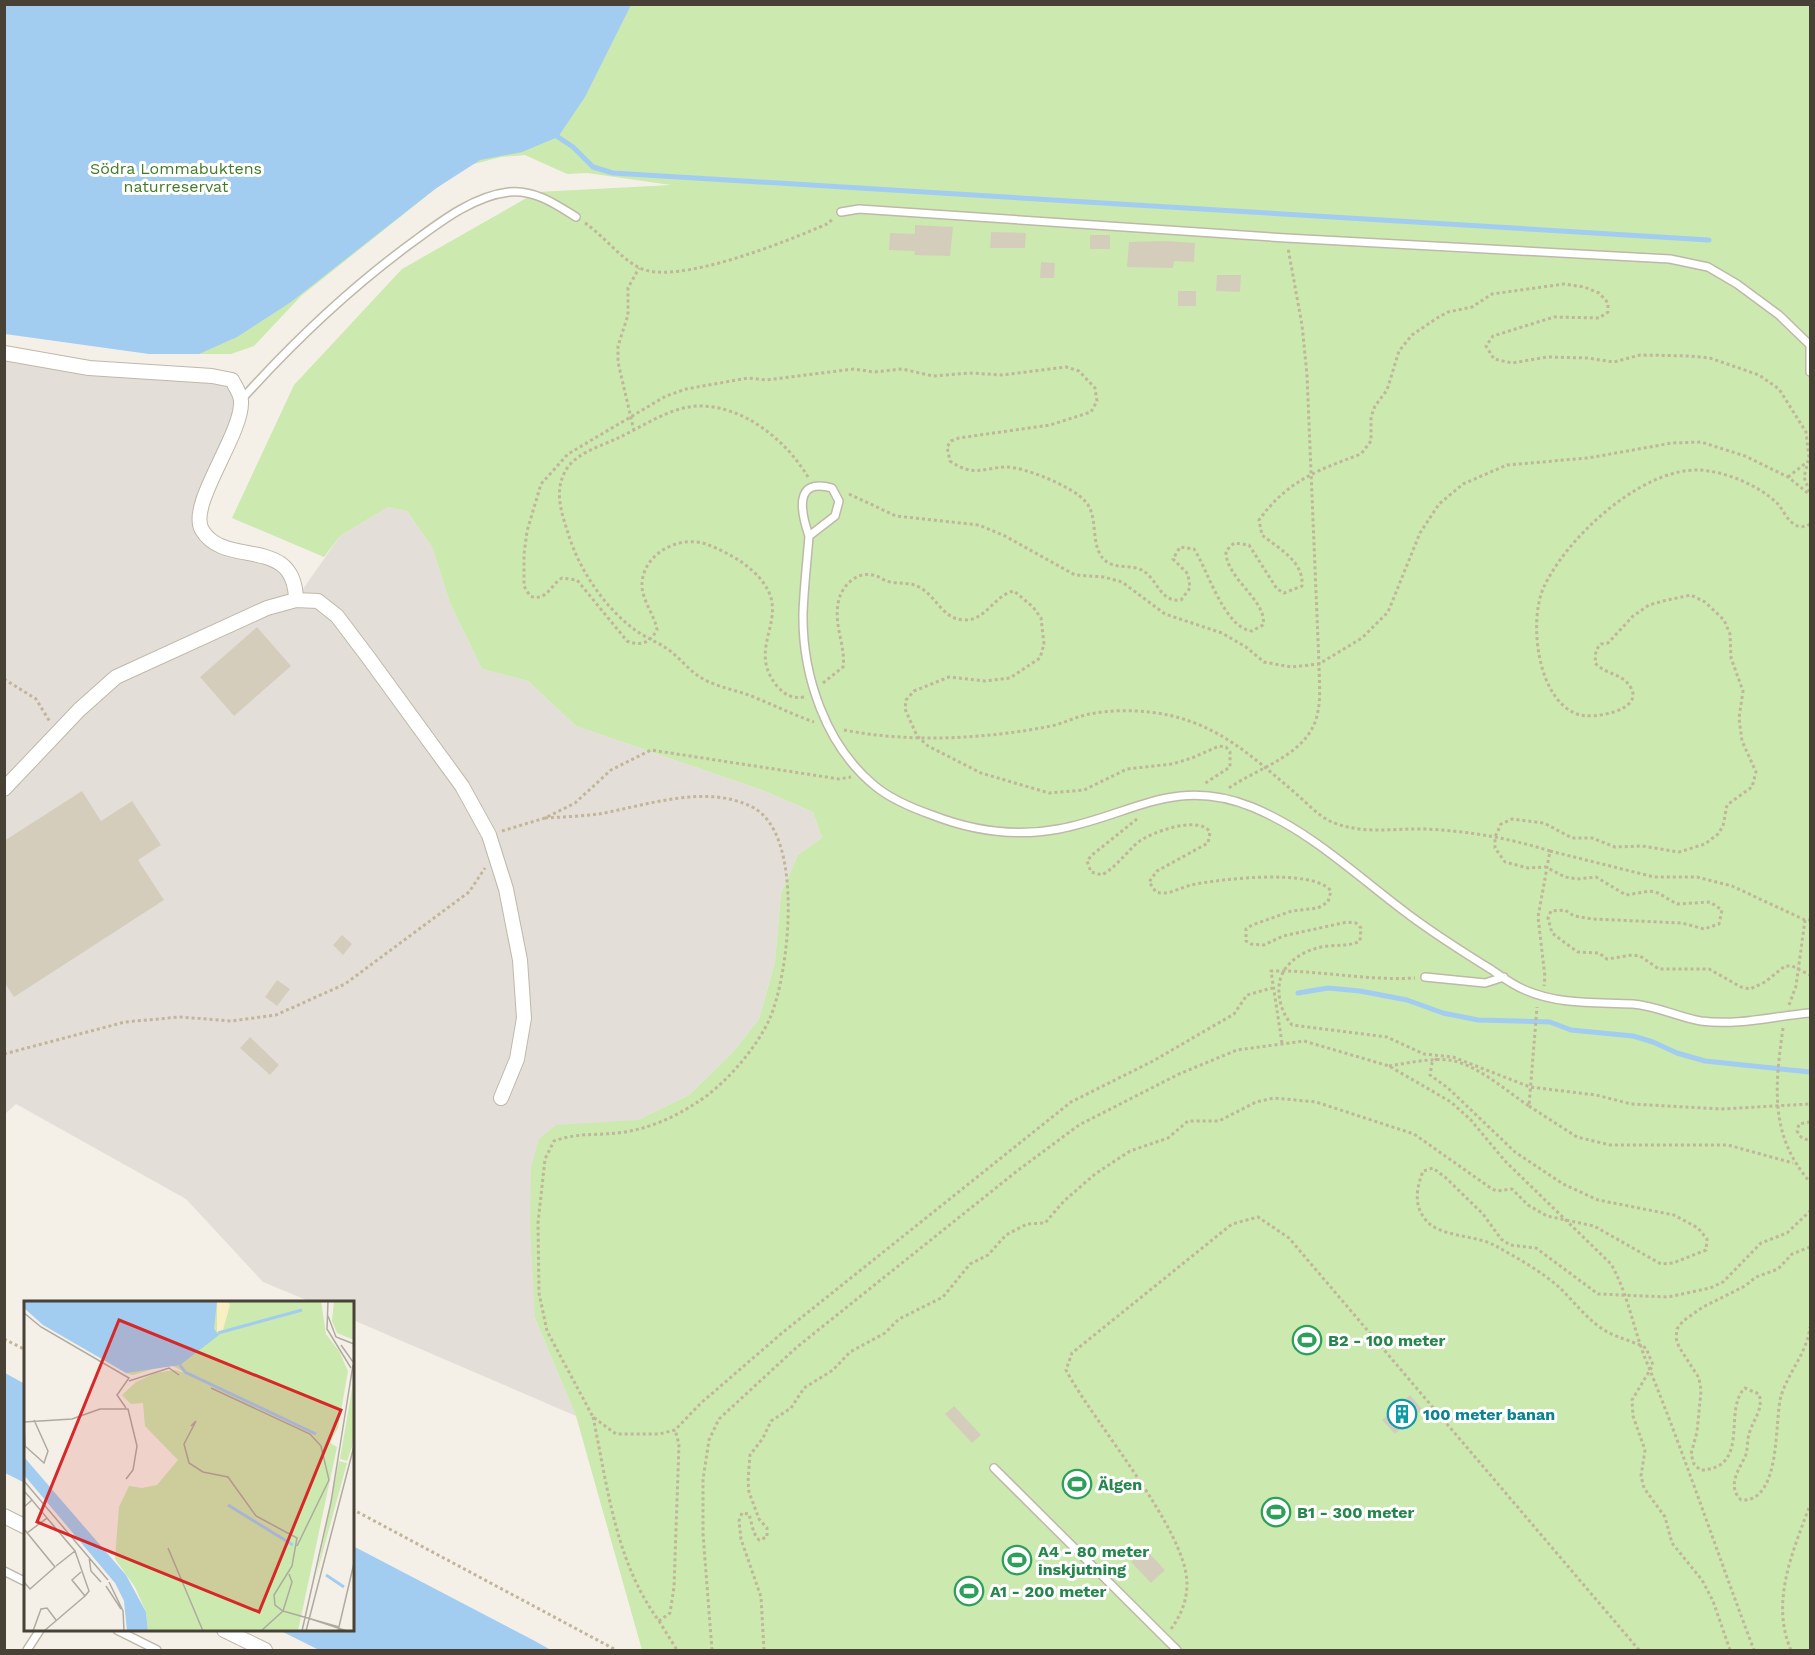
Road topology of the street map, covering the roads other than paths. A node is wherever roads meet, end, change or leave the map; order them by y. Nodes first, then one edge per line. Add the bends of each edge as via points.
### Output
1 (841, 212) road end
2 (576, 217) road end
3 (4, 353) edge
4 (1810, 372) edge
5 (242, 399) junction
6 (809, 536) junction
7 (296, 600) junction
8 (4, 789) edge
9 (1425, 977) road end
10 (1504, 977) junction
11 (1810, 1013) edge
12 (501, 1098) dead end
13 (994, 1468) dead end
14 (4, 1516) edge
15 (24, 1526) edge
16 (4, 1571) edge
17 (24, 1581) edge
18 (39, 1631) edge
19 (121, 1631) edge
20 (228, 1631) edge
21 (27, 1650) edge
22 (157, 1650) edge
23 (265, 1650) edge
24 (1177, 1650) edge

1 - 4 lane via 859,209 1670,259 1708,267 1779,315 1810,345
2 - 5 lane via 547,199 512,192 485,197 438,223 379,266 324,313
3 - 5 street via 89,368 212,376 232,380
5 - 7 street via 239,420 199,515 201,530 213,542 264,555 289,570 296,583
6 - 6 lane via 834,516 839,501 832,488 812,486 801,504
6 - 10 lane via 803,616 813,689 848,758 875,786 902,804 983,831 1021,832 1059,829 1158,800 1193,794 1218,795 1282,822 1332,854 1415,920
7 - 8 street via 267,608 116,677
7 - 12 street via 318,602 337,616 462,786 489,835 506,889 519,960 524,1018 517,1059
9 - 10 lane via 1485,983
10 - 11 lane via 1523,990 1542,995 1589,1004 1634,1004 1700,1021 1733,1022
13 - 24 lane
14 - 15 street
16 - 17 lane
18 - 21 lane
19 - 22 lane
20 - 23 street

